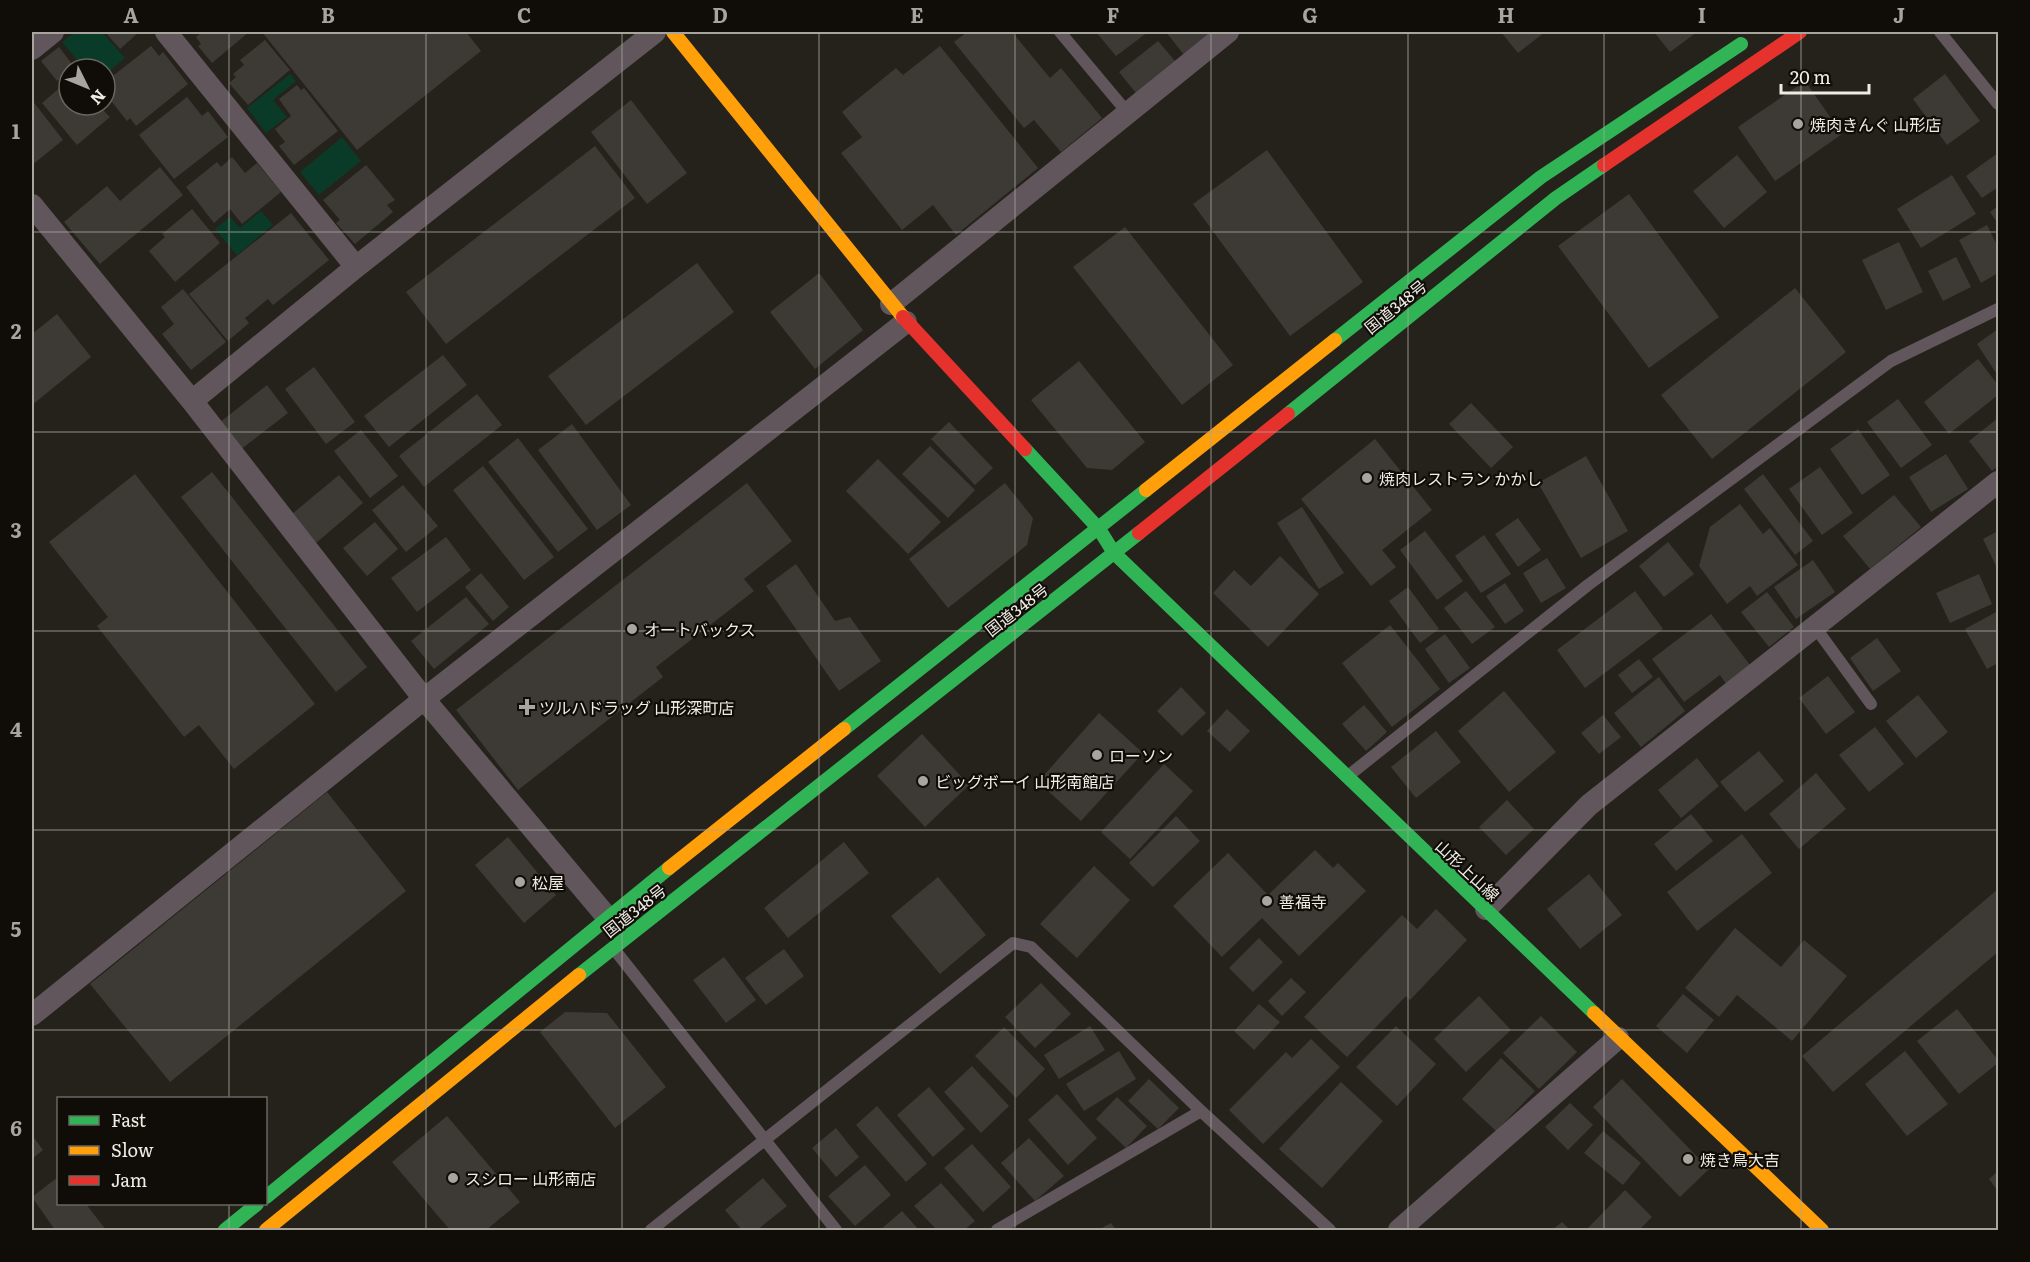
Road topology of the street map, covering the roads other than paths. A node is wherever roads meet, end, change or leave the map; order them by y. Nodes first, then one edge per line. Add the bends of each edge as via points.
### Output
1 (53, 32) edge
2 (166, 32) edge
3 (655, 32) edge
4 (673, 32) edge
5 (1060, 32) edge
6 (1228, 32) edge
7 (1800, 32) edge
8 (1940, 32) edge
9 (1750, 38) dead end
10 (32, 50) edge
11 (1998, 104) edge
12 (1127, 112) junction
13 (32, 205) edge
14 (356, 267) junction
15 (891, 304) junction
16 (1998, 309) edge
17 (906, 322) junction
18 (192, 400) junction
19 (1998, 482) edge
20 (1099, 529) junction
21 (1114, 553) junction
22 (1815, 627) junction
23 (424, 699) junction
24 (1871, 704) dead end
25 (1346, 777) junction
26 (1486, 909) junction
27 (607, 917) junction
28 (613, 948) junction
29 (32, 1015) edge
30 (1618, 1038) junction
31 (1201, 1111) junction
32 (764, 1140) junction
33 (267, 1196) edge
34 (255, 1205) edge
35 (225, 1230) edge
36 (266, 1230) edge
37 (651, 1230) edge
38 (836, 1230) edge
39 (997, 1230) edge
40 (1330, 1230) edge
41 (1399, 1230) edge
42 (1822, 1230) edge

1 - 10 street
2 - 14 street
3 - 14 street
4 - 15 main road, 山形上山線
5 - 12 lane
6 - 12 street
7 - 21 main road, 国道348号 via 1556,198
8 - 11 lane
9 - 20 main road, 国道348号 via 1541,177
12 - 15 street
13 - 18 street
14 - 18 street
15 - 17 main road, 山形上山線
16 - 25 lane via 1891,361 1588,585
17 - 20 main road, 山形上山線
17 - 23 street
18 - 23 street
19 - 22 street
20 - 21 main road, 山形上山線
20 - 27 main road, 国道348号
21 - 25 main road, 山形上山線
21 - 28 main road, 国道348号
22 - 24 lane
22 - 26 street via 1589,805
23 - 27 street
23 - 29 street
25 - 26 main road, 山形上山線
26 - 30 main road, 山形上山線
27 - 33 main road, 国道348号
28 - 32 lane
28 - 36 main road, 国道348号
30 - 41 street
30 - 42 main road, 山形上山線
31 - 32 lane via 1030,946 1013,943
31 - 39 lane
31 - 40 lane
32 - 37 lane
32 - 38 lane
34 - 35 main road

